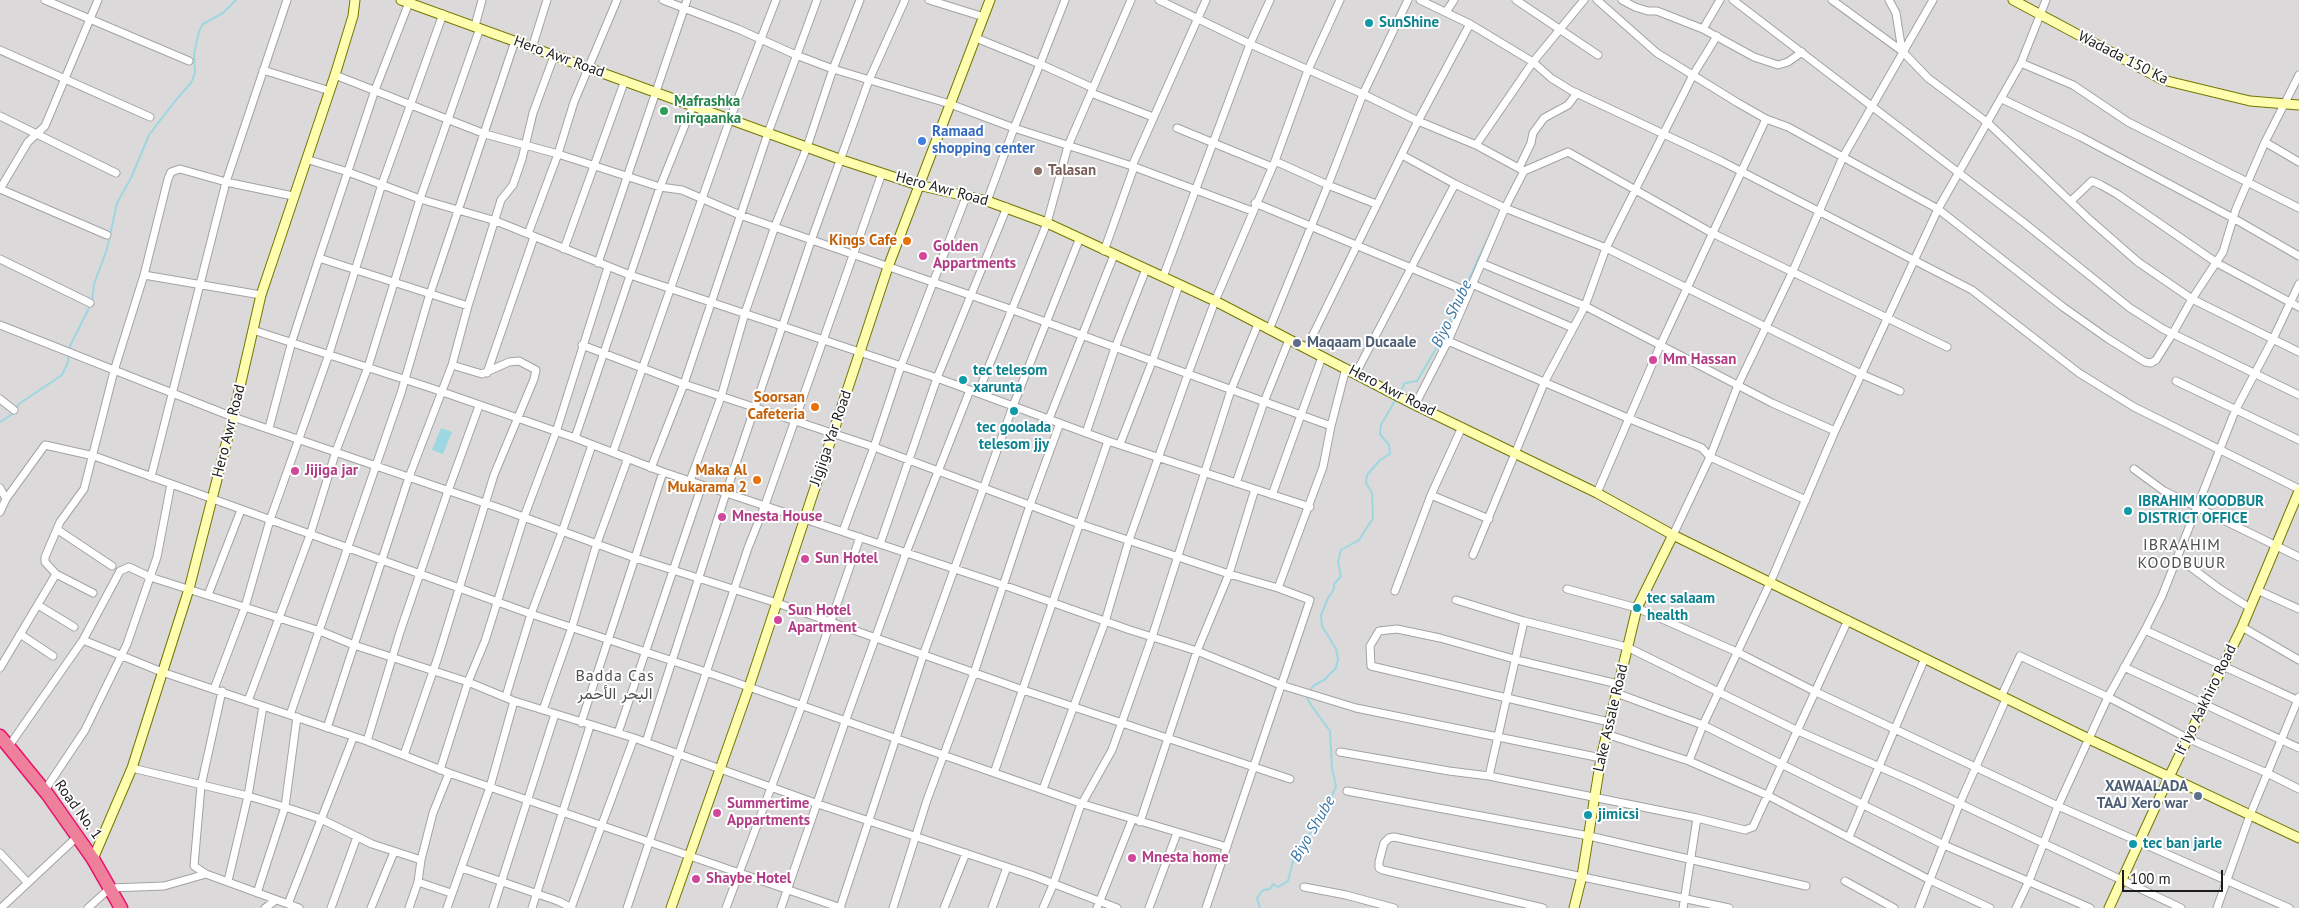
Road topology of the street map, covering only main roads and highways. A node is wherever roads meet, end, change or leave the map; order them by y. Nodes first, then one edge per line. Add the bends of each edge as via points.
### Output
1 (355, 0) edge
2 (990, 0) edge
3 (2013, 0) edge
4 (407, 1) edge
5 (2299, 105) edge
6 (918, 185) junction
7 (2299, 490) edge
8 (1672, 535) junction
9 (0, 736) edge
10 (2169, 777) junction
11 (2299, 838) edge
12 (93, 859) junction
13 (121, 908) edge
14 (671, 908) edge
15 (1574, 908) edge
16 (2109, 908) edge

1 - 12 main road, Hero Awr Road via 330,91 261,295 189,589 132,768
2 - 6 main road, Jigjiga Yar Road
3 - 5 main road, Wadada 150 Ka via 2163,80 2250,101
4 - 6 main road, Hero Awr Road
6 - 8 main road, Hero Awr Road via 988,201 1047,223 1215,301 1415,405 1597,493
6 - 14 main road, Jigjiga Yar Road
7 - 10 main road, If Iyo Aakhiro Road via 2242,628
8 - 10 main road, Hero Awr Road
8 - 15 main road, Lake Assale Road via 1637,608 1606,734
9 - 12 highway, Road No. 1 via 44,790
10 - 11 main road, Hero Awr Road
10 - 16 main road, If Iyo Aakhiro Road
12 - 13 highway, Road No. 1

